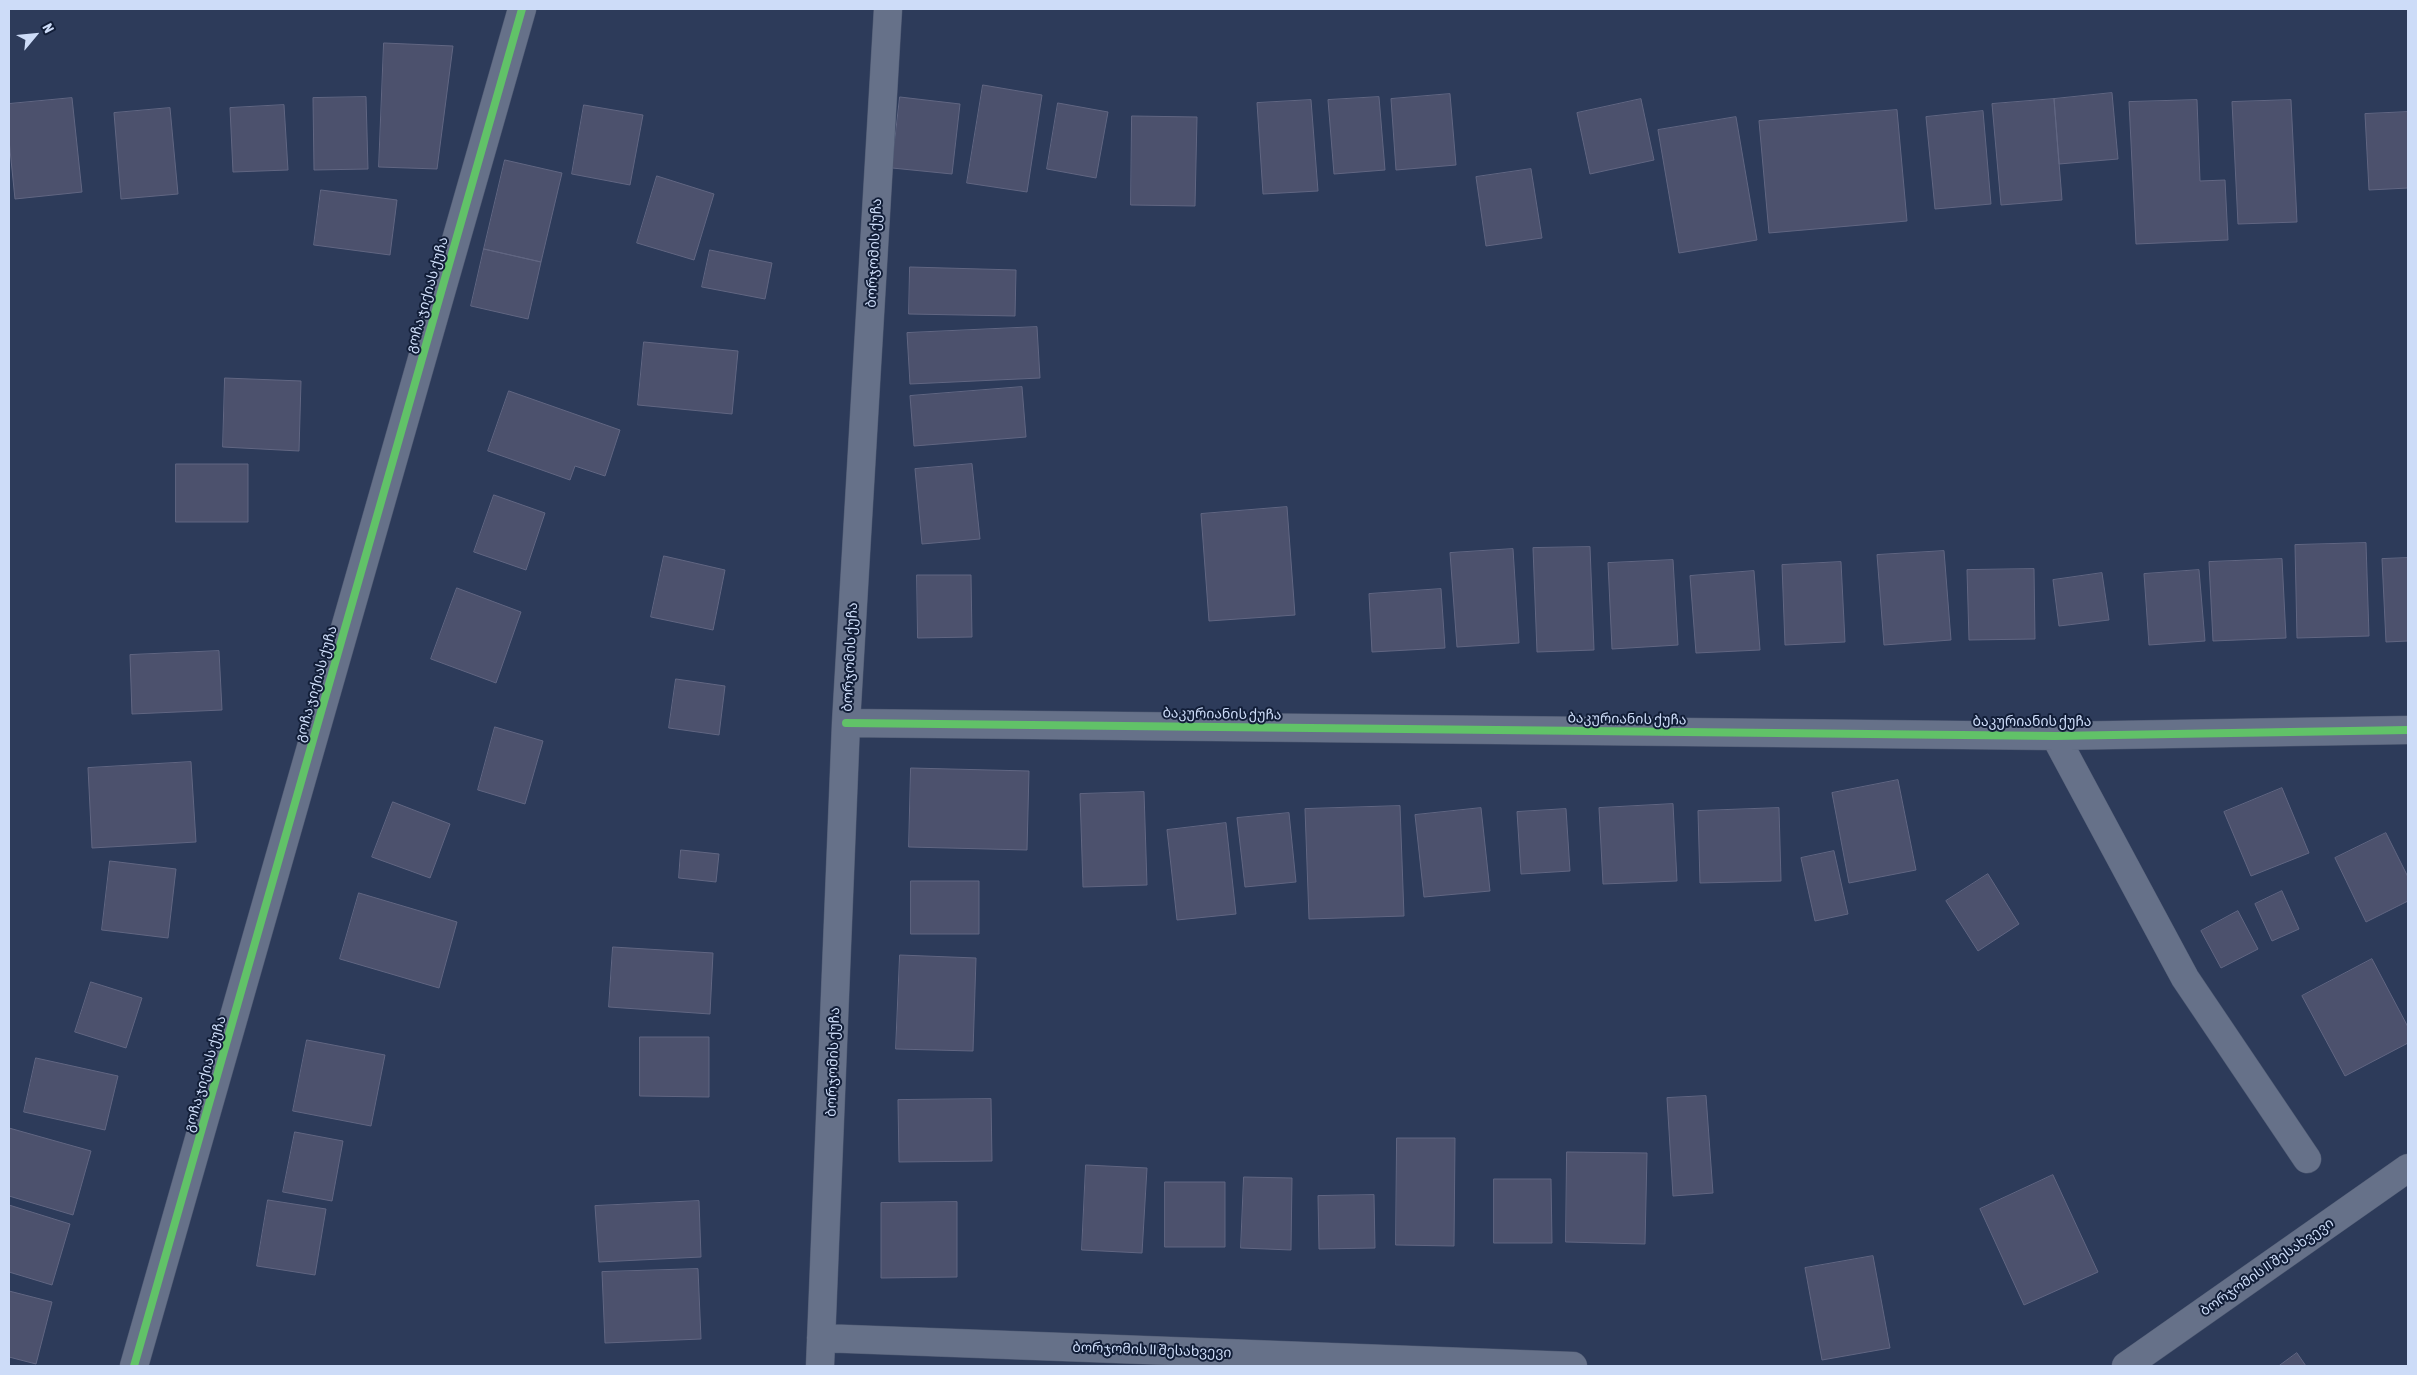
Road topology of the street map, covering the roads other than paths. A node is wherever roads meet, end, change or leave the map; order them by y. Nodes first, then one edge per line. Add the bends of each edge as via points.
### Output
1 (522, 9) edge
2 (888, 9) edge
3 (846, 723) junction
4 (2408, 730) edge
5 (2055, 736) junction
6 (2307, 1159) dead end
7 (2408, 1168) edge
8 (821, 1338) junction
9 (134, 1366) edge
10 (820, 1366) edge
11 (1573, 1366) edge
12 (2126, 1366) edge

1 - 9 street, გოჩა ჯიქიას ქუჩა
2 - 3 street, ბორჯომის ქუჩა
3 - 5 street, ბაკურიანის ქუჩა
3 - 8 street, ბორჯომის ქუჩა
4 - 5 street, ბაკურიანის ქუჩა
5 - 6 street via 2185,978
7 - 12 street, ბორჯომის II შესახვევი
8 - 10 street, ბორჯომის ქუჩა
8 - 11 street, ბორჯომის II შესახვევი

